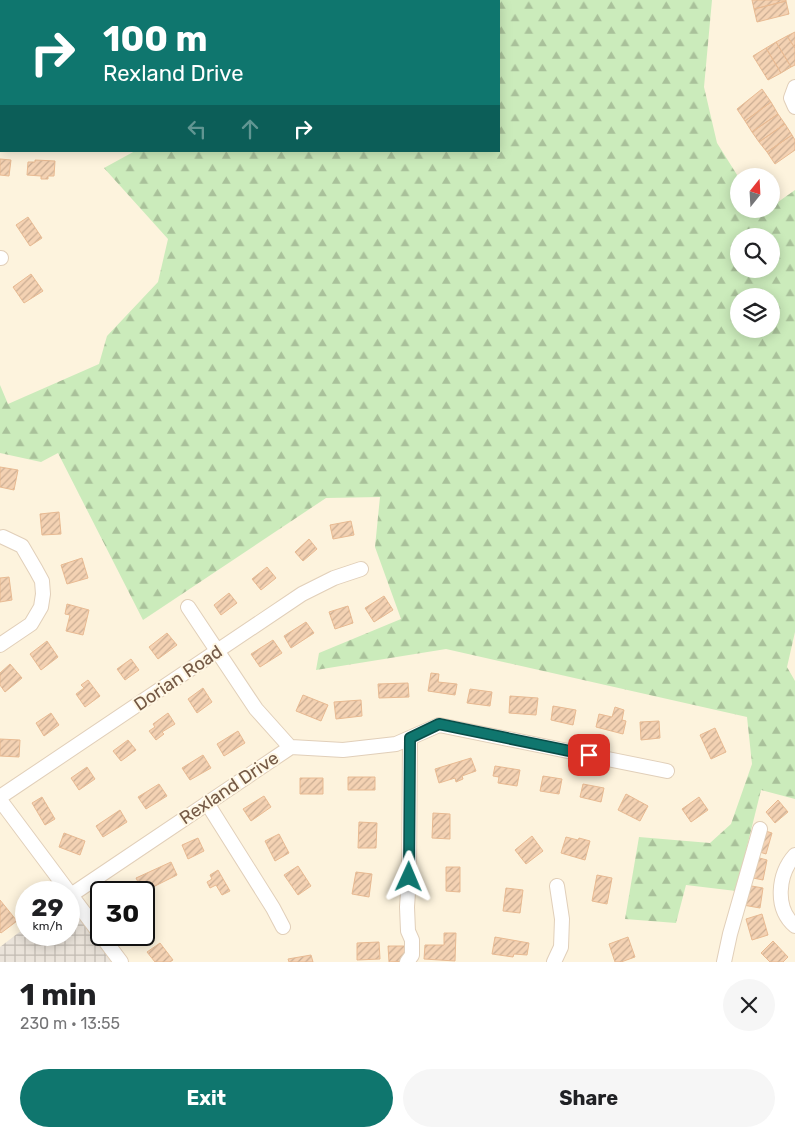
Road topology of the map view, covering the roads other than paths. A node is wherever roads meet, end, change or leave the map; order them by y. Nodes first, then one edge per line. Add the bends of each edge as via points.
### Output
1 (795, 87) edge
2 (795, 107) edge
3 (3, 537) dead end
4 (361, 569) dead end
5 (188, 607) dead end
6 (0, 644) edge
7 (218, 652) junction
8 (410, 738) junction
9 (290, 748) junction
10 (667, 771) dead end
11 (0, 798) edge
12 (207, 803) junction
13 (760, 830) dead end
14 (795, 855) edge
15 (61, 881) edge
16 (557, 886) dead end
17 (80, 889) edge
18 (80, 907) edge
19 (795, 926) edge
20 (283, 927) dead end
21 (121, 962) edge
22 (407, 962) edge
23 (554, 962) edge
24 (724, 962) edge

1 - 2 street via 791,98
3 - 6 street via 22,546 42,581 43,594 31,624
4 - 7 street, Dorian Road via 302,594
5 - 7 street
7 - 9 street via 256,709
7 - 11 street, Dorian Road
8 - 9 street, Rexland Drive via 396,744 343,750
8 - 10 street, Rexland Drive via 439,724
8 - 22 street via 407,907 412,955
9 - 12 street, Rexland Drive
11 - 15 street
12 - 17 street, Rexland Drive
12 - 20 street
13 - 24 street
14 - 19 street via 785,869 780,890 780,902
16 - 23 street via 562,919 561,947
18 - 21 street

